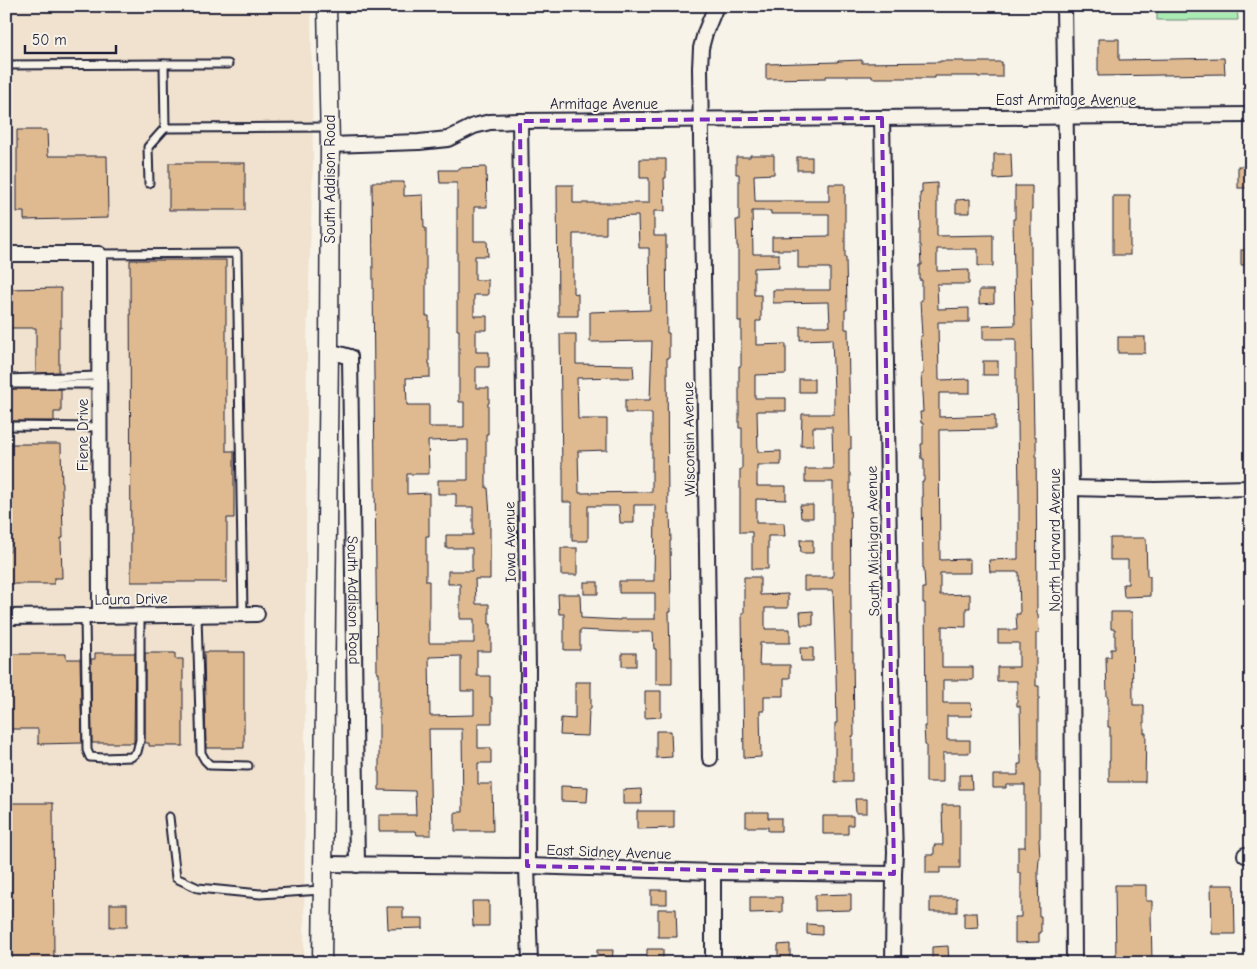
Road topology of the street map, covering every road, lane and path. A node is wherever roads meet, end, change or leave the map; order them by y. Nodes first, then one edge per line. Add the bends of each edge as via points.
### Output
1 (327, 6) edge
2 (716, 6) edge
3 (1064, 6) edge
4 (164, 64) junction
5 (228, 64) dead end
6 (6, 66) edge
7 (1251, 115) edge
8 (1065, 117) junction
9 (882, 118) junction
10 (701, 120) junction
11 (520, 121) junction
12 (330, 127) junction
13 (165, 128) junction
14 (330, 145) junction
15 (149, 184) dead end
16 (6, 254) edge
17 (98, 254) junction
18 (329, 351) junction
19 (6, 379) edge
20 (99, 380) junction
21 (6, 384) edge
22 (6, 426) edge
23 (99, 427) junction
24 (1071, 488) junction
25 (1251, 488) edge
26 (250, 614) joint
27 (140, 615) junction
28 (197, 615) junction
29 (85, 616) junction
30 (100, 616) junction
31 (6, 617) edge
32 (710, 758) dead end
33 (248, 766) dead end
34 (169, 817) dead end
35 (322, 864) junction
36 (357, 865) junction
37 (527, 866) junction
38 (713, 872) junction
39 (894, 874) junction
40 (322, 890) junction
41 (322, 963) edge
42 (530, 963) edge
43 (713, 963) edge
44 (893, 963) edge
45 (1074, 963) edge

1 - 12 street, South Addison Road
2 - 10 street, Wisconsin Avenue via 701,48
3 - 8 street, North Harvard Avenue
4 - 5 lane
4 - 6 lane
4 - 13 lane
7 - 8 street, East Armitage Avenue
8 - 9 street, East Armitage Avenue
8 - 24 street, North Harvard Avenue
9 - 10 street, Armitage Avenue
9 - 39 street, South Michigan Avenue
10 - 11 street, Armitage Avenue
10 - 32 street, Wisconsin Avenue
11 - 14 street, Armitage Avenue via 474,126 448,139
11 - 37 street, Iowa Avenue via 528,668
12 - 13 lane
12 - 14 street, South Addison Road
13 - 15 lane via 148,147
14 - 18 street, South Addison Road
16 - 17 street
17 - 20 street, Fiene Drive
17 - 26 lane via 237,253
18 - 35 street, South Addison Road
18 - 36 street, South Addison Road via 350,357
19 - 20 lane
20 - 21 lane
20 - 23 street, Fiene Drive
22 - 23 lane
23 - 30 street, Fiene Drive
24 - 25 street
24 - 45 street, North Harvard Avenue
26 - 28 street, Laura Drive
27 - 28 street, Laura Drive
27 - 29 lane via 140,740 137,752 131,757 103,758 90,757 87,750
27 - 30 street, Laura Drive
28 - 33 lane via 201,753 210,765
29 - 30 street, Laura Drive
29 - 31 street, Laura Drive
34 - 40 lane via 176,878 198,888 260,894
35 - 36 street, East Sidney Avenue
35 - 40 street, South Addison Road
36 - 37 street, East Sidney Avenue
37 - 38 street, East Sidney Avenue
37 - 42 street, Iowa Avenue
38 - 39 street, East Sidney Avenue
38 - 43 street
39 - 44 street, South Michigan Avenue
40 - 41 street, South Addison Road

